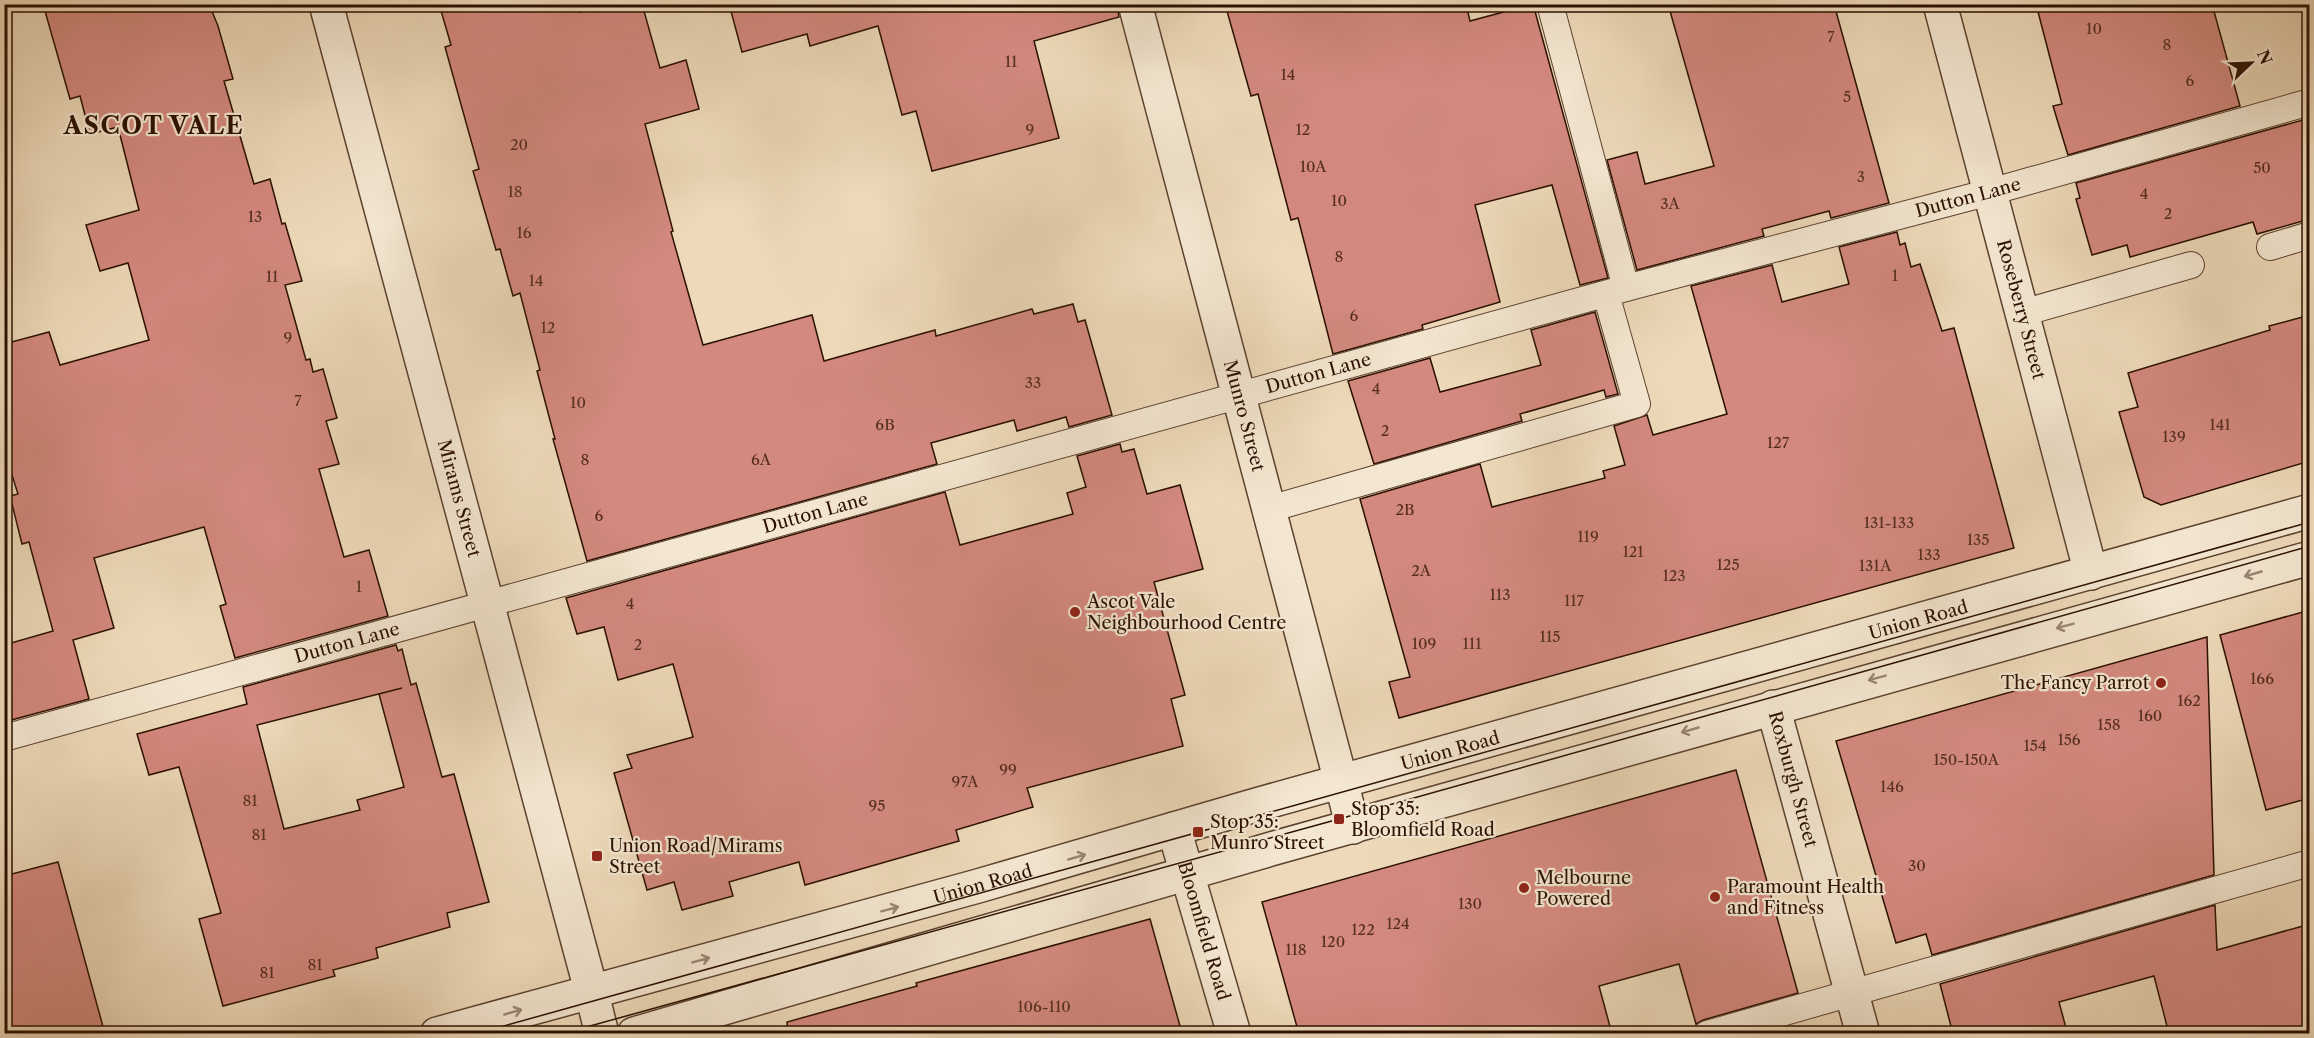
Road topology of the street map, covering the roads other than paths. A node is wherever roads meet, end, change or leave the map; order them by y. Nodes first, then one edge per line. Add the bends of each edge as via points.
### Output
1 (326, 4) edge
2 (1135, 4) edge
3 (1550, 4) edge
4 (1940, 4) edge
5 (2310, 102) edge
6 (1990, 192) junction
7 (2310, 235) edge
8 (2270, 247) dead end
9 (2191, 265) dead end
10 (1616, 291) junction
11 (2022, 313) junction
12 (1240, 396) junction
13 (1269, 509) junction
14 (2310, 511) edge
15 (2310, 558) edge
16 (2091, 573) junction
17 (488, 603) junction
18 (2102, 616) junction
19 (1761, 665) junction
20 (1773, 707) junction
21 (4, 738) edge
22 (1342, 783) junction
23 (1353, 827) junction
24 (1174, 829) junction
25 (2310, 863) edge
26 (1188, 873) junction
27 (591, 990) junction
28 (1852, 993) junction
29 (437, 1034) edge
30 (602, 1034) edge
31 (634, 1034) edge
32 (1234, 1034) edge
33 (1707, 1034) edge
34 (1863, 1034) edge

1 - 17 street, Mirams Street
2 - 12 street, Munro Street
3 - 10 lane
4 - 6 street, Roseberry Street
5 - 6 lane, Dutton Lane
6 - 10 lane, Dutton Lane
6 - 11 street, Roseberry Street
7 - 8 lane
9 - 11 lane
10 - 12 lane, Dutton Lane
10 - 13 lane via 1637,404
11 - 16 street, Roseberry Street
12 - 13 street, Munro Street
12 - 17 lane, Dutton Lane
13 - 22 street, Munro Street
14 - 16 street, Union Road
15 -> 18 street
16 - 18 street, Roseberry Street
16 - 19 street, Union Road
17 - 21 lane, Dutton Lane
17 - 27 street, Mirams Street
18 -> 20 street
19 - 20 street, Roxburgh Street
19 - 22 street, Union Road
20 -> 23 street
20 - 28 street, Roxburgh Street
22 - 23 street, Munro Street
22 - 24 street, Union Road
23 - 26 street
24 - 26 street, Bloomfield Road
27 -> 24 street, Union Road
25 - 28 lane
26 - 31 street
26 - 32 street, Bloomfield Road
29 -> 27 street, Union Road
27 - 30 street
28 - 33 lane
28 - 34 street, Roxburgh Street

